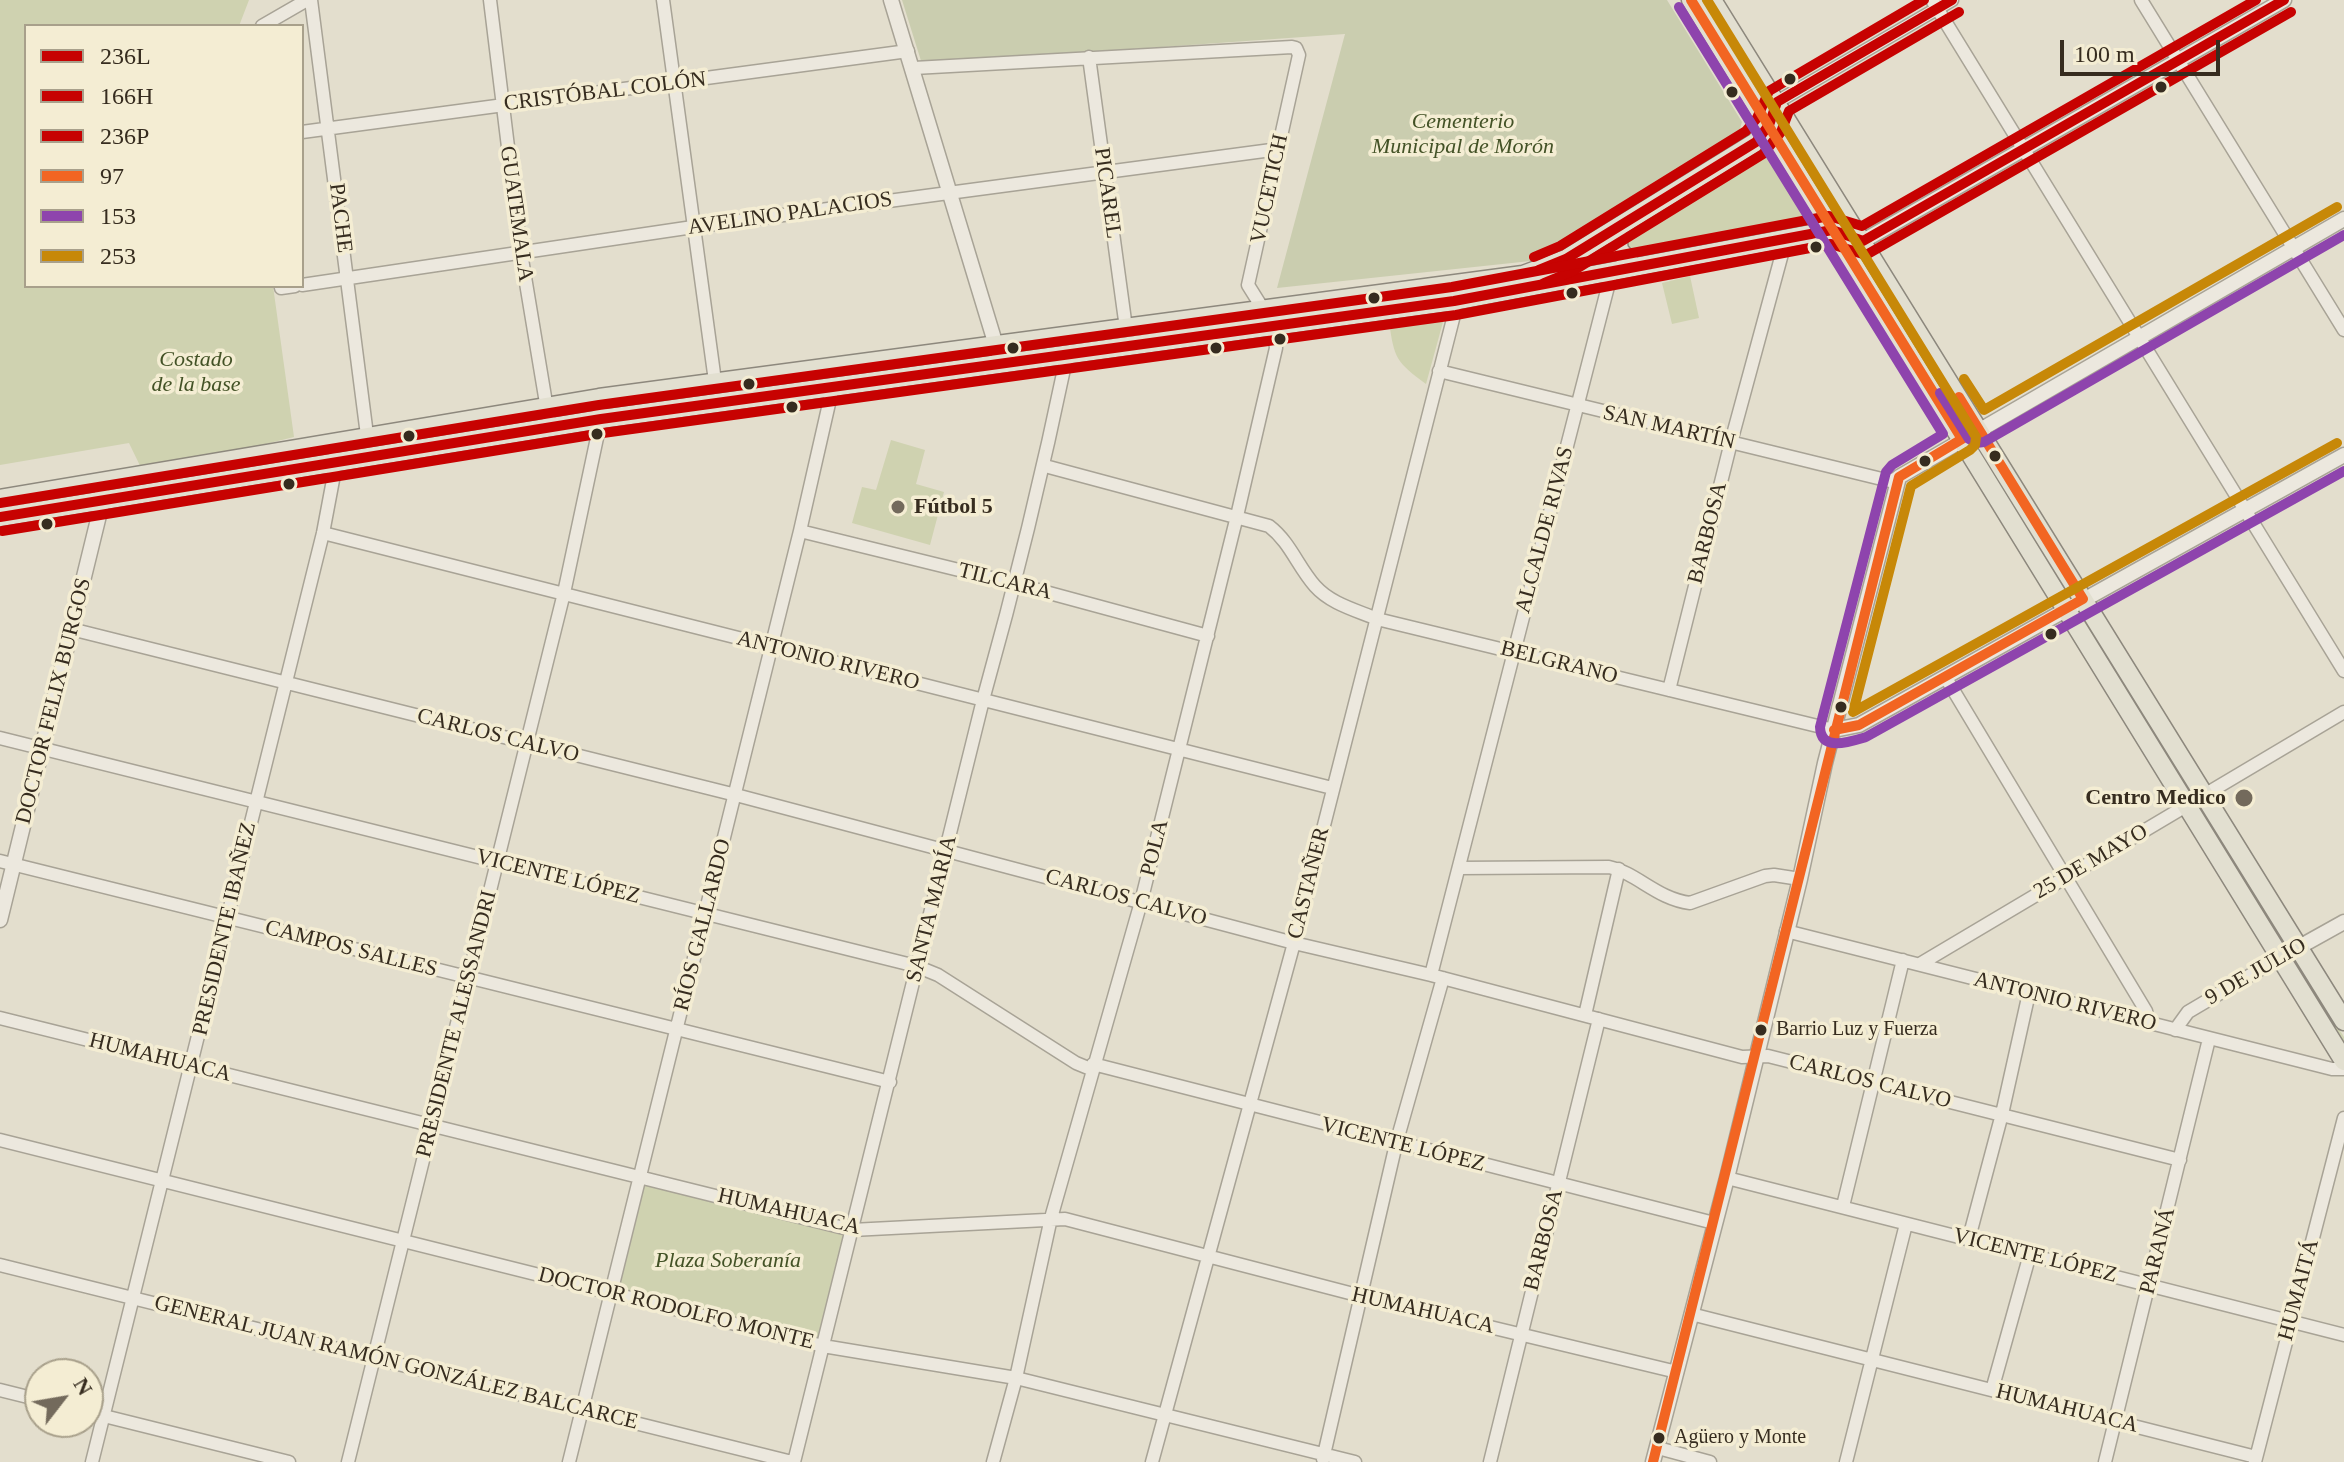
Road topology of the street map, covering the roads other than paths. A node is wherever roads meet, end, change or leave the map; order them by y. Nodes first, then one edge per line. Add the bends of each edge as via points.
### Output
1 (309, 0) edge
2 (490, 0) edge
3 (663, 0) edge
4 (891, 0) edge
5 (1691, 0) edge
6 (1712, 0) edge
7 (1952, 0) edge
8 (2141, 0) edge
9 (2284, 0) edge
10 (1935, 4) edge
11 (266, 24) edge
12 (908, 51) junction
13 (1089, 57) junction
14 (2178, 61) junction
15 (914, 68) junction
16 (674, 84) junction
17 (1777, 102) junction
18 (501, 105) junction
19 (1769, 125) junction
20 (329, 128) junction
21 (304, 132) edge
22 (1279, 149) junction
23 (2023, 150) junction
24 (1104, 171) junction
25 (952, 193) junction
26 (2344, 219) edge
27 (693, 227) junction
28 (1616, 229) junction
29 (1832, 230) junction
30 (1786, 239) junction
31 (1863, 241) junction
32 (2294, 249) junction
33 (521, 253) junction
34 (1633, 267) junction
35 (1612, 271) junction
36 (348, 277) junction
37 (304, 285) edge
38 (1454, 301) junction
39 (1262, 308) junction
40 (1273, 325) junction
41 (1126, 328) junction
42 (2344, 330) edge
43 (2138, 338) junction
44 (999, 354) junction
45 (1067, 355) junction
46 (1439, 371) junction
47 (715, 381) junction
48 (833, 386) junction
49 (599, 398) junction
50 (547, 406) junction
51 (1578, 406) junction
52 (601, 419) junction
53 (550, 427) junction
54 (1971, 434) junction
55 (367, 435) junction
56 (334, 441) junction
57 (1731, 442) junction
58 (2344, 455) edge
59 (334, 462) junction
60 (1045, 466) junction
61 (1899, 477) junction
62 (102, 490) junction
63 (0, 499) edge
64 (2246, 511) junction
65 (1237, 516) junction
66 (0, 517) edge
67 (800, 531) junction
68 (323, 533) junction
69 (1016, 584) junction
70 (564, 593) junction
71 (2075, 604) junction
72 (1377, 619) junction
73 (71, 629) junction
74 (1208, 636) junction
75 (770, 647) junction
76 (1513, 652) junction
77 (2344, 671) edge
78 (1946, 678) junction
79 (285, 682) junction
80 (1669, 690) junction
81 (983, 700) junction
82 (2344, 712) edge
83 (1834, 730) junction
84 (0, 738) edge
85 (526, 744) junction
86 (42, 749) junction
87 (1179, 749) junction
88 (1332, 788) junction
89 (736, 795) junction
90 (2205, 797) junction
91 (255, 800) junction
92 (2188, 806) junction
93 (948, 849) junction
94 (497, 861) junction
95 (7, 863) edge
96 (1459, 868) junction
97 (1619, 869) junction
98 (2065, 877) junction
99 (1800, 879) junction
100 (1141, 902) junction
101 (705, 914) junction
102 (227, 918) junction
103 (0, 920) edge
104 (2344, 922) edge
105 (1786, 931) junction
106 (1294, 943) junction
107 (2290, 953) junction
108 (1903, 960) junction
109 (1920, 964) junction
110 (916, 966) junction
111 (1437, 976) junction
112 (468, 978) junction
113 (2029, 993) junction
114 (1585, 1015) junction
115 (0, 1018) edge
116 (1599, 1019) junction
117 (2344, 1021) edge
118 (2149, 1023) junction
119 (677, 1030) junction
120 (2175, 1030) junction
121 (2209, 1039) junction
122 (1755, 1057) junction
123 (2344, 1061) edge
124 (192, 1066) junction
125 (1093, 1067) junction
126 (2344, 1069) edge
127 (890, 1082) junction
128 (1875, 1083) junction
129 (1248, 1104) junction
130 (2002, 1114) junction
131 (2344, 1118) edge
132 (433, 1127) junction
133 (0, 1140) edge
134 (1396, 1144) junction
135 (2180, 1160) junction
136 (641, 1177) junction
137 (1727, 1178) junction
138 (162, 1182) junction
139 (1558, 1184) junction
140 (1843, 1206) junction
141 (1051, 1218) junction
142 (1714, 1223) junction
143 (1906, 1224) junction
144 (852, 1230) junction
145 (1969, 1238) junction
146 (404, 1241) junction
147 (2030, 1254) junction
148 (1208, 1256) junction
149 (0, 1265) edge
150 (2149, 1285) junction
151 (613, 1294) junction
152 (1361, 1296) junction
153 (133, 1297) junction
154 (1691, 1314) junction
155 (2291, 1321) junction
156 (1520, 1334) junction
157 (2344, 1335) edge
158 (823, 1346) junction
159 (375, 1359) junction
160 (1870, 1359) junction
161 (1677, 1372) junction
162 (1016, 1378) junction
163 (0, 1390) edge
164 (1992, 1390) junction
165 (24, 1396) edge
166 (582, 1410) junction
167 (104, 1416) joint
168 (1165, 1416) junction
169 (2115, 1421) junction
170 (98, 1438) edge
171 (1655, 1455) edge
172 (1323, 1458) edge
173 (2256, 1459) edge
174 (92, 1462) edge
175 (289, 1462) edge
176 (348, 1462) edge
177 (569, 1462) edge
178 (793, 1462) edge
179 (993, 1462) edge
180 (1152, 1462) edge
181 (1355, 1462) edge
182 (1490, 1462) edge
183 (1710, 1462) edge
184 (1846, 1462) edge
185 (2105, 1462) edge

1 - 11 street
1 - 20 street, PACHE
2 - 18 street, GUATEMALA
3 - 16 street
4 - 12 street
5 - 19 main road
6 - 17 main road
7 - 10 street
8 - 14 street
9 - 14 street
10 - 17 street
10 - 23 street
12 - 15 street
12 - 16 street, CRISTÓBAL COLÓN
13 - 15 street
13 - 22 street, VUCETICH via 1296,48 1299,55
13 - 24 street, PICAREL
14 - 23 street
14 - 32 street
15 - 25 street
16 - 18 street, CRISTÓBAL COLÓN
16 - 27 street
17 - 19 main road
17 - 31 main road
18 - 20 street, CRISTÓBAL COLÓN
18 - 33 street, GUATEMALA
19 - 28 main road via 1756,142
19 - 29 main road
20 - 21 street, CRISTÓBAL COLÓN
20 - 36 street, PACHE
22 - 24 street, AVELINO PALACIOS
22 - 39 street, VUCETICH via 1248,285
23 - 31 street
23 - 43 street
24 - 25 street, AVELINO PALACIOS
24 - 41 street, PICAREL
25 - 27 street, AVELINO PALACIOS
25 - 44 street
26 - 32 street
27 - 33 street, AVELINO PALACIOS
27 - 47 street
28 - 34 main road via 1619,250
28 - 39 main road via 1566,259 1523,275
29 - 30 main road
29 - 31 main road
29 - 54 main road
30 - 34 main road
30 - 57 street, BARBOSA
31 - 54 main road
32 - 42 street
32 - 43 street
33 - 36 street, AVELINO PALACIOS
33 - 50 street, GUATEMALA
34 - 35 main road
35 - 38 main road
35 - 51 street, ALCALDE RIVAS
36 - 37 street, AVELINO PALACIOS
36 - 55 street, PACHE
38 - 40 main road
38 - 46 street, CASTAÑER
39 - 40 street, VUCETICH
39 - 41 main road
40 - 45 main road
40 - 65 street, POLA via 1276,348
41 - 44 main road
43 - 54 street
43 - 64 street
44 - 45 main road
44 - 47 main road
44 - 48 main road
45 - 60 street, SANTA MARÍA
46 - 51 street, SAN MARTÍN
46 - 72 street, CASTAÑER
47 - 49 main road
48 - 52 main road
48 - 67 street, RÍOS GALLARDO
49 - 50 main road
49 - 52 street, PRESIDENTE ALESSANDRI
50 - 53 street, GUATEMALA
50 - 55 main road
51 - 57 street, SAN MARTÍN
51 - 76 street, ALCALDE RIVAS
52 - 53 main road
52 - 70 street, PRESIDENTE ALESSANDRI
53 - 59 main road
54 - 61 street
54 - 71 main road
55 - 56 main road
56 - 59 street, PRESIDENTE IBAÑEZ
56 - 62 main road
57 - 61 street, SAN MARTÍN via 1890,481
57 - 80 street, BARBOSA
58 - 64 street
59 - 62 main road
59 - 68 street, PRESIDENTE IBAÑEZ
60 - 65 street, BELGRANO
60 - 69 street, SANTA MARÍA
61 - 83 street
62 - 63 main road
62 - 66 main road
62 - 73 street, DOCTOR FELIX BURGOS
64 - 71 street
64 - 77 street
65 - 72 street, BELGRANO via 1279,533 1326,596
65 - 74 street, POLA
67 - 69 street, TILCARA
67 - 75 street, RÍOS GALLARDO
68 - 70 street, ANTONIO RIVERO
68 - 79 street, PRESIDENTE IBAÑEZ
69 - 74 street, TILCARA
69 - 81 street, SANTA MARÍA
70 - 75 street, ANTONIO RIVERO
70 - 85 street, PRESIDENTE ALESSANDRI
71 - 78 street
71 - 90 main road
71 - 92 main road
72 - 76 street, BELGRANO
72 - 88 street, CASTAÑER
73 - 79 street, CARLOS CALVO
73 - 86 street, DOCTOR FELIX BURGOS
74 - 87 street, POLA
75 - 81 street, ANTONIO RIVERO
75 - 89 street, RÍOS GALLARDO
76 - 80 street, BELGRANO
76 - 96 street, ALCALDE RIVAS
78 - 83 street via 1859,725
78 - 98 street
79 - 85 street, CARLOS CALVO
79 - 91 street, PRESIDENTE IBAÑEZ
80 - 83 street, BELGRANO
81 - 87 street, ANTONIO RIVERO
81 - 93 street, SANTA MARÍA
82 - 90 street, 25 DE MAYO
83 - 99 street
84 - 86 street, VICENTE LÓPEZ
85 - 89 street, CARLOS CALVO
85 - 94 street, PRESIDENTE ALESSANDRI
86 - 91 street, VICENTE LÓPEZ
86 - 95 street, DOCTOR FELIX BURGOS
87 - 88 street, ANTONIO RIVERO
87 - 100 street, POLA
88 - 106 street, CASTAÑER
89 - 93 street, CARLOS CALVO
89 - 101 street, RÍOS GALLARDO
90 - 92 street, 25 DE MAYO
90 - 107 main road
91 - 94 street, VICENTE LÓPEZ
91 - 102 street, PRESIDENTE IBAÑEZ
92 - 98 street, 25 DE MAYO
92 - 107 main road
93 - 100 street, CARLOS CALVO
93 - 110 street, SANTA MARÍA
94 - 101 street, VICENTE LÓPEZ
94 - 112 street, PRESIDENTE ALESSANDRI
95 - 102 street, CAMPOS SALLES
95 - 103 street, DOCTOR FELIX BURGOS
96 - 97 street
96 - 111 street, ALCALDE RIVAS
97 - 99 street via 1648,888 1690,903 1765,876
97 - 114 street
98 - 109 street, 25 DE MAYO
98 - 118 street
99 - 105 street
100 - 106 street, CARLOS CALVO
100 - 125 street, POLA
101 - 110 street, VICENTE LÓPEZ
101 - 119 street, RÍOS GALLARDO
102 - 112 street, CAMPOS SALLES
102 - 124 street, PRESIDENTE IBAÑEZ
104 - 107 street, 9 DE JULIO
105 - 108 street, ANTONIO RIVERO
105 - 122 street
106 - 111 street, CARLOS CALVO
106 - 129 street, CASTAÑER
107 - 117 main road
107 - 120 street, 9 DE JULIO via 2188,1012
107 - 123 main road
108 - 109 street, ANTONIO RIVERO
108 - 128 street
109 - 113 street, ANTONIO RIVERO
110 - 125 street, VICENTE LÓPEZ via 1076,1063
110 - 127 street, SANTA MARÍA
111 - 114 street, CARLOS CALVO
111 - 134 street, ALCALDE RIVAS
112 - 119 street, CAMPOS SALLES
112 - 132 street, PRESIDENTE ALESSANDRI
113 - 118 street, ANTONIO RIVERO
113 - 130 street
114 - 116 street, CARLOS CALVO
115 - 124 street, HUMAHUACA
116 - 122 street, CARLOS CALVO
116 - 139 street, BARBOSA
118 - 120 street, ANTONIO RIVERO
119 - 127 street, CAMPOS SALLES
119 - 136 street, RÍOS GALLARDO
120 - 121 street, ANTONIO RIVERO
121 - 126 street, ANTONIO RIVERO
121 - 135 street, PARANÁ
122 - 128 street, CARLOS CALVO
122 - 137 street
124 - 132 street, HUMAHUACA
124 - 138 street, PRESIDENTE IBAÑEZ
125 - 129 street, VICENTE LÓPEZ
125 - 141 street, POLA
127 - 144 street, SANTA MARÍA
128 - 130 street, CARLOS CALVO
128 - 140 street
129 - 134 street, VICENTE LÓPEZ
129 - 148 street, CASTAÑER
130 - 135 street, CARLOS CALVO
130 - 145 street
131 - 155 street, HUMAITÁ
132 - 136 street, HUMAHUACA
132 - 146 street, PRESIDENTE ALESSANDRI
133 - 138 street, DOCTOR RODOLFO MONTE
134 - 139 street, VICENTE LÓPEZ
134 - 152 street, ALCALDE RIVAS
135 - 150 street, PARANÁ
136 - 144 street, HUMAHUACA
136 - 151 street, RÍOS GALLARDO
137 - 140 street, VICENTE LÓPEZ
137 - 142 street
138 - 146 street, DOCTOR RODOLFO MONTE
138 - 153 street, PRESIDENTE IBAÑEZ
139 - 142 street, VICENTE LÓPEZ
139 - 156 street, BARBOSA
140 - 143 street, VICENTE LÓPEZ
141 - 144 street, HUMAHUACA
141 - 148 street, HUMAHUACA
141 - 162 street, POLA
142 - 154 street
143 - 145 street, VICENTE LÓPEZ
143 - 160 street
144 - 158 street, SANTA MARÍA
145 - 147 street, VICENTE LÓPEZ
146 - 151 street, DOCTOR RODOLFO MONTE
146 - 159 street, PRESIDENTE ALESSANDRI
147 - 150 street, VICENTE LÓPEZ
147 - 164 street
148 - 152 street, HUMAHUACA
148 - 168 street, CASTAÑER
149 - 153 street, GENERAL JUAN RAMÓN GONZÁLEZ BALCARCE
150 - 155 street, VICENTE LÓPEZ
150 - 169 street, PARANÁ
151 - 158 street, DOCTOR RODOLFO MONTE
151 - 166 street, RÍOS GALLARDO
152 - 156 street, HUMAHUACA
152 - 172 street, ALCALDE RIVAS
153 - 159 street, GENERAL JUAN RAMÓN GONZÁLEZ BALCARCE
153 - 167 street, PRESIDENTE IBAÑEZ
154 - 160 street, HUMAHUACA
154 - 161 street
155 - 157 street, VICENTE LÓPEZ
155 - 173 street, HUMAITÁ
156 - 161 street, HUMAHUACA
156 - 182 street, BARBOSA
158 - 162 street, DOCTOR RODOLFO MONTE
158 - 178 street, SANTA MARÍA
159 - 166 street, GENERAL JUAN RAMÓN GONZÁLEZ BALCARCE
159 - 176 street, PRESIDENTE ALESSANDRI
160 - 164 street, HUMAHUACA
160 - 184 street
161 - 171 street
162 - 168 street, DOCTOR RODOLFO MONTE
162 - 179 street, POLA
163 - 165 street
164 - 169 street, HUMAHUACA
166 - 177 street, RÍOS GALLARDO
166 - 178 street, GENERAL JUAN RAMÓN GONZÁLEZ BALCARCE
167 - 175 street
168 - 172 street, DOCTOR RODOLFO MONTE
168 - 180 street, CASTAÑER
169 - 173 street, HUMAHUACA
169 - 185 street, PARANÁ
170 - 174 street, PRESIDENTE IBAÑEZ
171 - 183 street
172 - 181 street, DOCTOR RODOLFO MONTE

